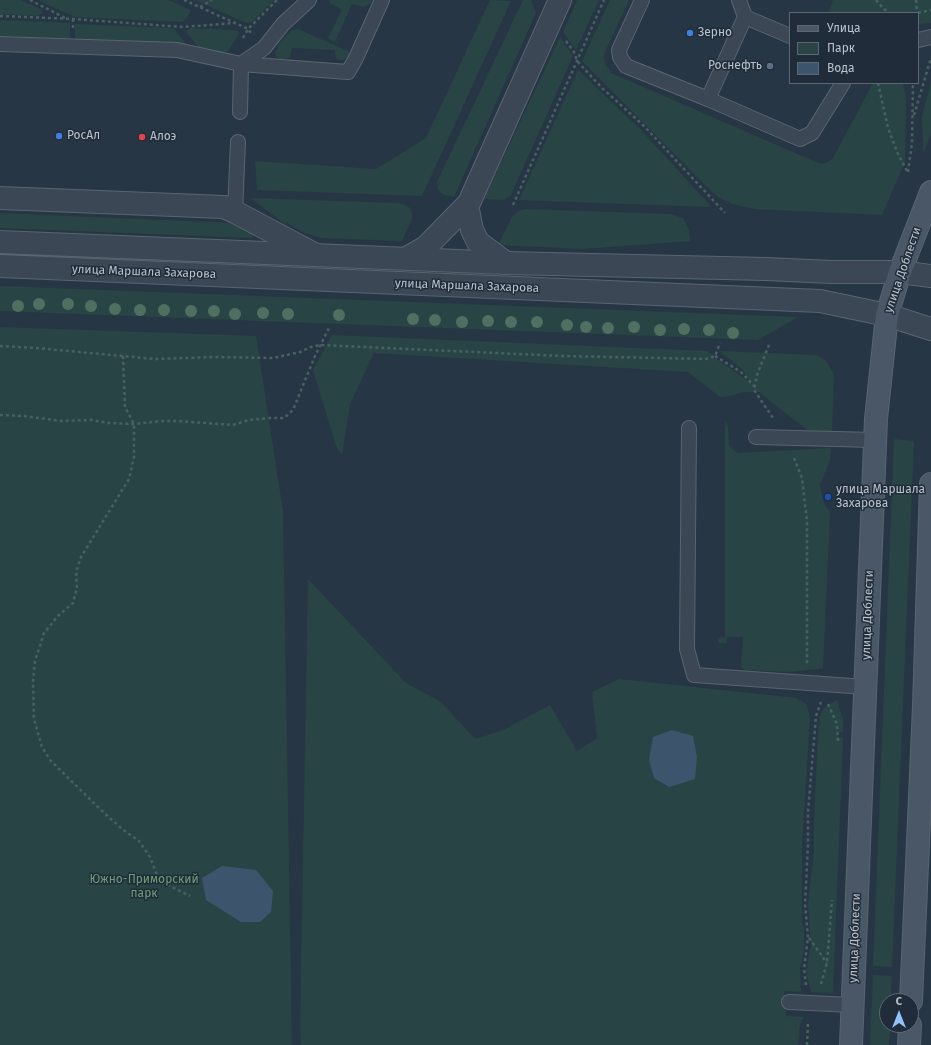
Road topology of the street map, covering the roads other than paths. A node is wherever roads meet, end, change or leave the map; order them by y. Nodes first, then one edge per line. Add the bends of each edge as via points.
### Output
1 (308, 0) edge
2 (382, 0) edge
3 (560, 0) edge
4 (642, 0) edge
5 (739, 0) edge
6 (745, 17) junction
7 (789, 36) edge
8 (0, 44) edge
9 (235, 62) junction
10 (842, 84) edge
11 (708, 99) junction
12 (240, 112) dead end
13 (238, 142) dead end
14 (931, 192) edge
15 (0, 198) edge
16 (467, 205) junction
17 (235, 212) junction
18 (0, 242) edge
19 (316, 255) junction
20 (407, 258) junction
21 (506, 263) junction
22 (0, 266) edge
23 (900, 272) junction
24 (931, 276) edge
25 (887, 315) junction
26 (931, 329) edge
27 (689, 428) dead end
28 (756, 437) dead end
29 (875, 440) junction
30 (931, 484) edge
31 (929, 599) edge
32 (866, 687) junction
33 (927, 708) edge
34 (911, 993) edge
35 (789, 1002) dead end
36 (852, 1005) junction
37 (910, 1033) edge
38 (851, 1045) edge
39 (909, 1045) edge

1 - 9 lane via 283,24 264,48
2 - 9 lane via 348,72
3 - 16 street
4 - 11 lane via 619,50 620,57 626,66
5 - 6 lane
6 - 7 lane
6 - 11 lane
8 - 9 lane via 177,50
9 - 12 lane
10 - 11 lane via 812,133 800,139
13 - 17 lane
14 - 23 main road, улица Доблести
15 - 17 street via 224,207
16 - 20 street via 426,247
16 - 21 street via 472,230 478,242
17 - 19 street
18 - 19 street, улица Маршала Захарова
19 - 20 street, улица Маршала Захарова
20 - 21 street, улица Маршала Захарова
21 - 23 street, улица Маршала Захарова
22 - 25 street, улица Маршала Захарова via 820,301
23 - 24 street, улица Маршала Захарова
23 - 25 main road, улица Доблести
25 - 26 street, улица Маршала Захарова
25 - 29 main road, улица Доблести
27 - 32 lane via 687,649 694,675 808,683 826,690
28 - 29 lane
29 - 32 main road, улица Доблести
30 - 31 main road
31 - 33 main road
32 - 36 main road, улица Доблести
33 - 34 main road
35 - 36 lane
36 - 38 main road, улица Доблести
37 - 39 main road

